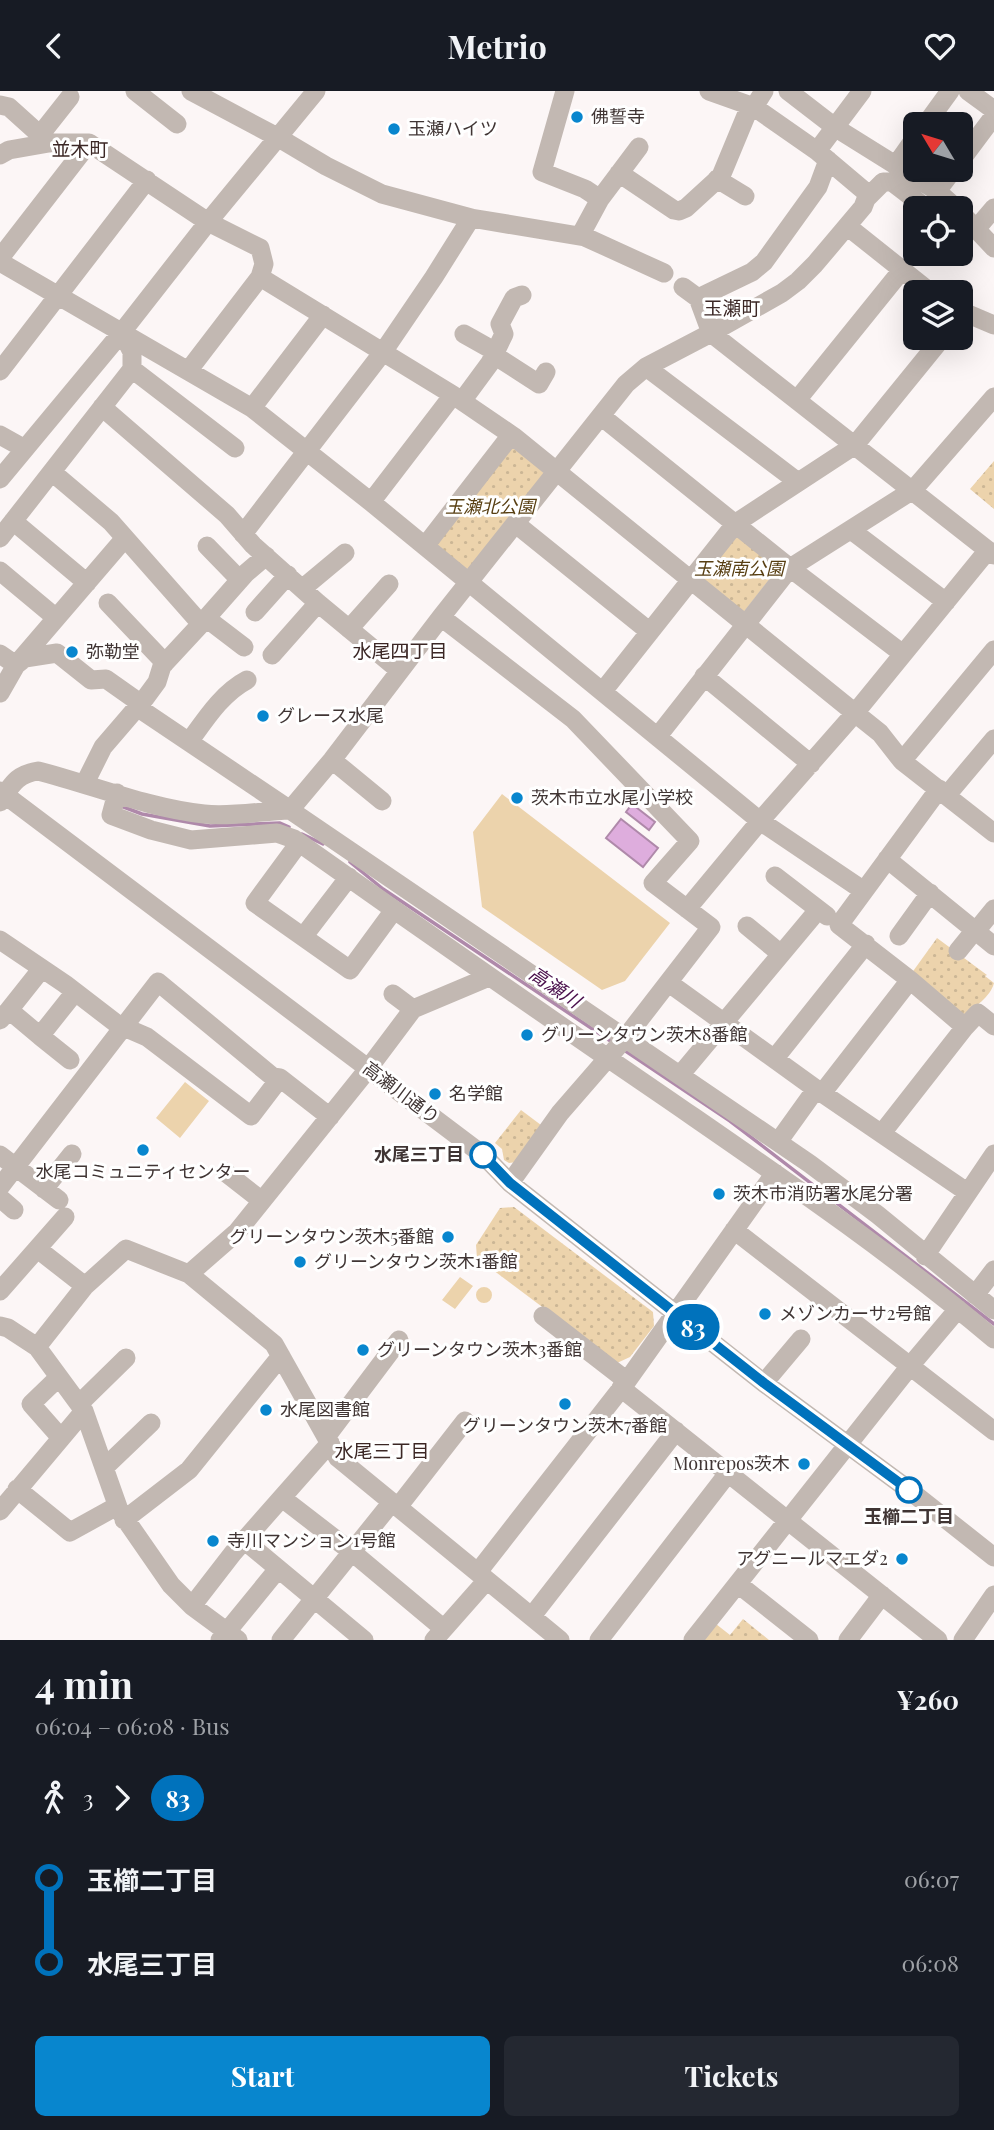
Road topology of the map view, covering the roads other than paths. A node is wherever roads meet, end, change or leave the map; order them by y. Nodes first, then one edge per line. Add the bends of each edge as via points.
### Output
1 (135, 91) edge
2 (191, 91) edge
3 (316, 91) edge
4 (565, 91) edge
5 (709, 91) edge
6 (788, 91) edge
7 (862, 91) edge
8 (950, 91) edge
9 (968, 91) edge
10 (70, 97) dead end
11 (756, 101) edge
12 (0, 104) edge
13 (994, 110) edge
14 (935, 112) edge
15 (994, 116) edge
16 (177, 124) dead end
17 (836, 128) junction
18 (279, 138) junction
19 (45, 139) junction
20 (89, 143) junction
21 (973, 144) edge
22 (639, 147) dead end
23 (0, 155) edge
24 (903, 155) edge
25 (822, 156) junction
26 (896, 165) junction
27 (619, 173) junction
28 (718, 179) junction
29 (147, 180) junction
30 (944, 182) edge
31 (937, 191) junction
32 (745, 196) dead end
33 (910, 196) edge
34 (943, 196) edge
35 (868, 197) junction
36 (600, 199) junction
37 (994, 208) edge
38 (471, 218) junction
39 (208, 222) junction
40 (973, 224) edge
41 (847, 226) junction
42 (977, 228) junction
43 (580, 236) junction
44 (994, 247) edge
45 (0, 260) edge
46 (902, 270) junction
47 (664, 272) dead end
48 (260, 277) junction
49 (915, 280) edge
50 (59, 295) junction
51 (522, 295) dead end
52 (323, 315) junction
53 (973, 317) edge
54 (994, 325) edge
55 (122, 332) junction
56 (711, 333) junction
57 (464, 334) dead end
58 (932, 350) edge
59 (383, 352) junction
60 (495, 353) junction
61 (646, 367) junction
62 (132, 369) junction
63 (0, 371) edge
64 (188, 371) junction
65 (546, 372) dead end
66 (994, 397) edge
67 (458, 398) junction
68 (797, 400) junction
69 (102, 407) junction
70 (252, 408) junction
71 (601, 416) junction
72 (0, 435) edge
73 (511, 435) junction
74 (855, 445) junction
75 (235, 448) dead end
76 (25, 449) junction
77 (307, 452) junction
78 (558, 470) junction
79 (52, 472) junction
80 (0, 479) edge
81 (798, 482) junction
82 (913, 490) junction
83 (371, 502) junction
84 (13, 521) junction
85 (736, 523) junction
86 (516, 524) junction
87 (851, 530) junction
88 (243, 534) junction
89 (0, 538) edge
90 (125, 538) junction
91 (207, 546) dead end
92 (425, 546) junction
93 (991, 552) edge
94 (345, 553) dead end
95 (266, 556) junction
96 (790, 568) junction
97 (0, 571) edge
98 (288, 575) junction
99 (240, 580) junction
100 (692, 580) junction
101 (469, 582) junction
102 (87, 583) junction
103 (389, 584) dead end
104 (303, 588) junction
105 (946, 602) junction
106 (108, 603) dead end
107 (318, 603) junction
108 (255, 612) dead end
109 (55, 617) junction
110 (441, 617) junction
111 (203, 621) junction
112 (746, 623) junction
113 (349, 629) junction
114 (650, 632) junction
115 (244, 647) dead end
116 (994, 650) edge
117 (904, 654) junction
118 (272, 655) dead end
119 (8, 660) edge
120 (165, 663) junction
121 (400, 671) junction
122 (704, 676) junction
123 (247, 680) dead end
124 (603, 691) junction
125 (0, 693) edge
126 (139, 705) junction
127 (855, 713) junction
128 (658, 736) junction
129 (994, 739) edge
130 (189, 742) junction
131 (332, 760) junction
132 (902, 761) junction
133 (811, 764) junction
134 (85, 783) junction
135 (943, 792) junction
136 (117, 793) junction
137 (2, 796) edge
138 (382, 801) dead end
139 (290, 810) junction
140 (760, 821) junction
141 (993, 831) edge
142 (299, 843) junction
143 (887, 859) junction
144 (775, 876) dead end
145 (349, 877) junction
146 (864, 891) junction
147 (930, 893) junction
148 (394, 909) junction
149 (687, 909) junction
150 (994, 909) edge
151 (818, 910) junction
152 (839, 925) junction
153 (747, 926) dead end
154 (975, 930) junction
155 (899, 936) dead end
156 (303, 937) junction
157 (0, 940) edge
158 (866, 944) junction
159 (994, 946) edge
160 (958, 951) dead end
161 (781, 954) junction
162 (36, 976) dead end
163 (489, 977) junction
164 (911, 980) junction
165 (669, 983) junction
166 (75, 992) junction
167 (393, 994) dead end
168 (414, 1009) junction
169 (4, 1015) edge
170 (725, 1022) junction
171 (994, 1026) edge
172 (124, 1027) junction
173 (965, 1027) junction
174 (40, 1036) junction
175 (626, 1037) junction
176 (608, 1058) junction
177 (775, 1058) junction
178 (70, 1060) dead end
179 (369, 1069) junction
180 (681, 1074) junction
181 (280, 1078) junction
182 (820, 1090) junction
183 (330, 1117) junction
184 (882, 1133) junction
185 (778, 1142) junction
186 (72, 1154) dead end
187 (994, 1154) edge
188 (0, 1155) edge
189 (16, 1168) junction
190 (225, 1172) dead end
191 (775, 1173) junction
192 (510, 1183) junction
193 (0, 1187) edge
194 (967, 1192) junction
195 (262, 1201) junction
196 (56, 1202) junction
197 (734, 1230) junction
198 (44, 1254) dead end
199 (925, 1256) junction
200 (994, 1270) edge
201 (189, 1274) junction
202 (85, 1286) junction
203 (0, 1291) edge
204 (975, 1295) junction
205 (958, 1309) junction
206 (994, 1310) edge
207 (675, 1313) junction
208 (543, 1317) dead end
209 (0, 1326) edge
210 (801, 1339) dead end
211 (994, 1339) edge
212 (399, 1340) dead end
213 (37, 1347) junction
214 (281, 1356) junction
215 (126, 1358) dead end
216 (910, 1366) junction
217 (59, 1377) junction
218 (764, 1383) junction
219 (624, 1384) junction
220 (82, 1407) junction
221 (465, 1421) dead end
222 (150, 1423) dead end
223 (676, 1431) junction
224 (994, 1431) edge
225 (61, 1438) junction
226 (328, 1440) junction
227 (847, 1445) junction
228 (105, 1467) junction
229 (729, 1472) junction
230 (18, 1489) junction
231 (282, 1498) junction
232 (395, 1505) junction
233 (0, 1511) edge
234 (121, 1513) junction
235 (789, 1519) junction
236 (245, 1541) junction
237 (352, 1552) junction
238 (994, 1557) edge
239 (278, 1569) junction
240 (482, 1576) junction
241 (738, 1584) junction
242 (882, 1595) junction
243 (994, 1595) edge
244 (314, 1599) junction
245 (192, 1606) junction
246 (532, 1616) junction
247 (439, 1634) edge
248 (228, 1637) edge
249 (283, 1639) edge
250 (364, 1640) edge
251 (560, 1640) edge
252 (599, 1640) edge
253 (693, 1640) edge
254 (809, 1640) edge
255 (848, 1640) edge
256 (938, 1640) edge
257 (963, 1640) edge

1 - 16 street
2 - 18 street
3 - 18 street
4 - 36 street via 542,172
5 - 11 street
6 - 17 street
7 - 17 street
8 - 14 street
9 - 13 street
10 - 19 street
11 - 25 street
11 - 28 street
12 - 19 street
15 - 21 street
17 - 25 street
17 - 26 street
18 - 38 street via 382,194
18 - 39 street
19 - 20 street
19 - 23 street
20 - 29 street
20 - 45 street
22 - 27 street
24 - 26 street
25 - 35 street
25 - 56 street via 818,187 764,262 752,272 691,292
26 - 31 street
27 - 28 street via 679,211
27 - 36 street
28 - 32 street
29 - 39 street
29 - 50 street
30 - 31 street
31 - 34 street
33 - 35 street via 892,182 883,182
35 - 41 street
36 - 43 street
37 - 42 street
38 - 43 street
38 - 59 street
39 - 48 street via 260,248 264,264
39 - 55 street
40 - 42 street
41 - 46 street
41 - 56 street via 798,281
42 - 44 street
43 - 47 street
45 - 50 street
46 - 49 street
46 - 68 street
48 - 52 street
48 - 64 street
50 - 55 street
50 - 63 street
51 - 60 street via 514,298 500,324 504,334
52 - 59 street
52 - 70 street
53 - 54 street
55 - 62 street via 132,352
55 - 64 street
55 - 76 street
56 - 61 street
56 - 68 street
57 - 60 street
58 - 74 street
59 - 67 street
59 - 77 street
60 - 65 street via 538,384
60 - 67 street
61 - 71 street
61 - 81 street
62 - 69 street
62 - 75 street
64 - 70 street
66 - 82 street
67 - 73 street
67 - 83 street
68 - 74 street
69 - 79 street
69 - 88 street
70 - 77 street
71 - 78 street
71 - 85 street
72 - 76 street
73 - 78 street
73 - 92 street
74 - 81 street
74 - 82 street
76 - 80 street
77 - 83 street
77 - 88 street
78 - 86 street
78 - 100 street
79 - 84 street
79 - 90 street
81 - 85 street
82 - 87 street
82 - 93 street
83 - 92 street
84 - 89 street
84 - 102 street
85 - 96 street
85 - 100 street
86 - 101 street
86 - 114 street
87 - 96 street
87 - 105 street
88 - 95 street
90 - 102 street
90 - 111 street
91 - 99 street
92 - 101 street
93 - 105 street
94 - 104 street
95 - 98 street
95 - 99 street
96 - 112 street
96 - 117 street
97 - 109 street
98 - 104 street
98 - 108 street
99 - 111 street
100 - 112 street
100 - 114 street
101 - 110 street
101 - 124 street
102 - 109 street
103 - 113 street
104 - 107 street
105 - 117 street
106 - 120 street
107 - 113 street
107 - 118 street
109 - 119 street
110 - 121 street
110 - 149 street via 573,719 690,841 653,883
111 - 115 street
111 - 120 street
112 - 122 street
112 - 127 street
113 - 121 street
114 - 124 street
116 - 132 street
117 - 127 street
119 - 125 street
119 - 126 street via 57,653 91,680 106,679
120 - 126 street
121 - 131 street
122 - 128 street
122 - 133 street
123 - 130 street via 208,715
124 - 128 street
126 - 130 street
126 - 134 street via 103,747
127 - 132 street via 880,733
127 - 133 street
128 - 140 street
129 - 135 street
130 - 139 street
131 - 138 street
131 - 139 street
132 - 135 street
133 - 140 street
134 - 136 street
134 - 137 street via 38,771 16,780
135 - 141 street
135 - 143 street
136 - 139 street via 205,814
136 - 142 street via 111,815 151,830 191,840 277,833
137 - 179 street, 高瀬川通り
139 - 175 street
140 - 146 street
140 - 149 street
142 - 145 street
142 - 156 street via 255,903
143 - 146 street
143 - 147 street
144 - 151 street
145 - 148 street
145 - 156 street
146 - 152 street
147 - 154 street
147 - 155 street
148 - 156 street via 350,970
148 - 163 street
149 - 165 street via 711,927
150 - 154 street
151 - 152 street
151 - 161 street
152 - 158 street
153 - 161 street
154 - 159 street
154 - 160 street
157 - 166 street
158 - 164 street
158 - 177 street
161 - 170 street
162 - 169 street
163 - 168 street
163 - 176 street
164 - 173 street
164 - 182 street
165 - 170 street
165 - 175 street
166 - 172 street
166 - 174 street
167 - 168 street
168 - 179 street
169 - 174 street
170 - 177 street
170 - 180 street
171 - 173 street via 978,1013
172 - 181 street via 148,1037 251,1116
172 - 181 street via 158,982 272,1077
172 - 189 street
173 - 184 street
174 - 178 street
175 - 176 street
175 - 180 street
176 - 191 street
176 - 192 street via 560,1113
177 - 182 street
179 - 183 street
179 - 192 street, 高瀬川通り via 483,1155
180 - 185 street
181 - 183 street
182 - 184 street
182 - 185 street
183 - 195 street
184 - 194 street
185 - 199 street via 878,1215
186 - 196 street
187 - 194 street
188 - 189 street
189 - 193 street
189 - 196 street
190 - 195 street
191 - 197 street
191 - 205 street
192 - 207 street, 高瀬川通り
194 - 199 street
195 - 201 street via 237,1232
196 - 203 street
197 - 207 street
197 - 216 street
198 - 202 street
199 - 204 street
200 - 204 street
201 - 202 street via 126,1249
201 - 214 street via 274,1344
202 - 213 street
204 - 206 street
205 - 211 street
205 - 216 street
207 - 218 street, 高瀬川通り
207 - 219 street
208 - 219 street
209 - 213 street
210 - 218 street
212 - 226 street
213 - 217 street
214 - 226 street
214 - 234 street via 189,1470
215 - 220 street
216 - 224 street
216 - 227 street
217 - 220 street
217 - 225 street via 31,1404
218 - 227 street, 高瀬川通り
219 - 223 street
219 - 240 street
220 - 225 street
220 - 228 street
221 - 232 street
222 - 228 street
223 - 229 street
223 - 246 street
225 - 230 street
226 - 231 street
226 - 232 street via 338,1458
227 - 235 street
227 - 238 street, 高瀬川通り
228 - 234 street
229 - 235 street
229 - 252 street
230 - 233 street
230 - 234 street via 70,1532
231 - 236 street
231 - 237 street
232 - 237 street
232 - 240 street
234 - 245 street via 171,1585
235 - 241 street
235 - 242 street
236 - 239 street
236 - 245 street
237 - 244 street
237 - 247 street
239 - 244 street
239 - 248 street
240 - 246 street
240 - 247 street
241 - 253 street
241 - 254 street
242 - 255 street
242 - 256 street
243 - 257 street
244 - 249 street
244 - 250 street
245 - 248 street
246 - 251 street

